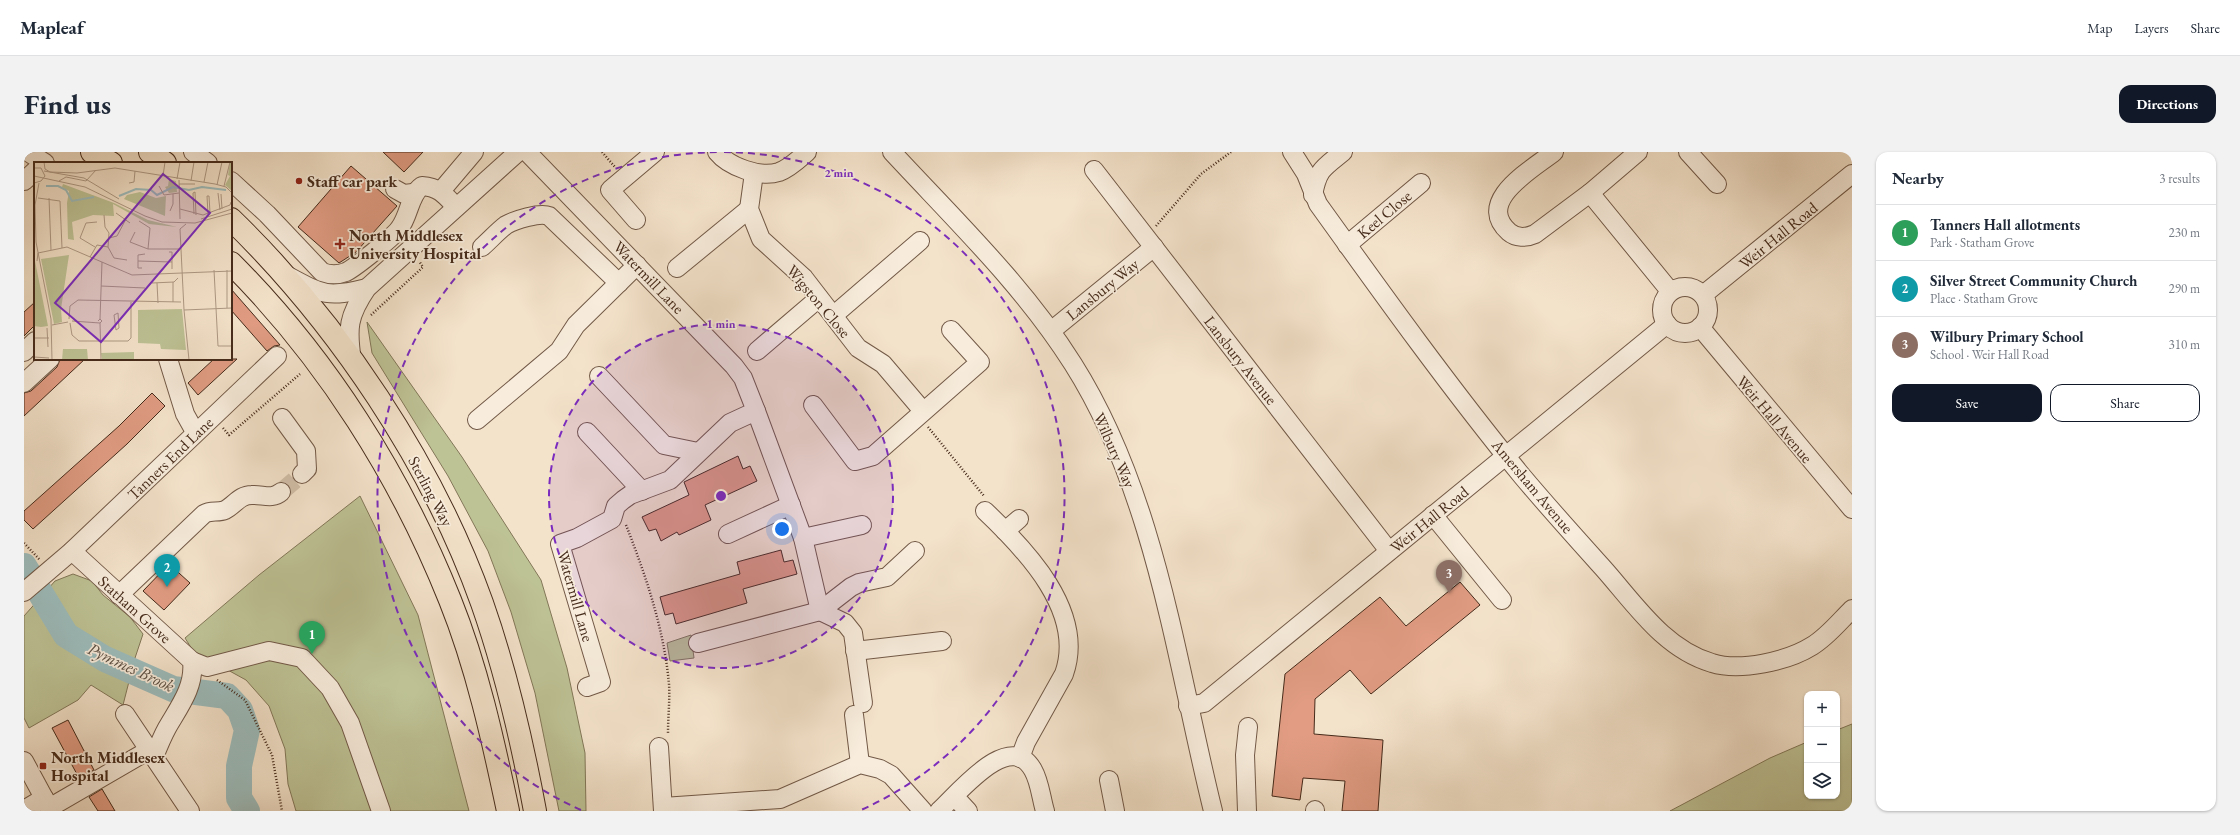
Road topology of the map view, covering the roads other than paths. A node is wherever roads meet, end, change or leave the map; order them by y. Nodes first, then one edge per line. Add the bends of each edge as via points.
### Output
1 (28, 152) edge
2 (92, 152) edge
3 (102, 152) edge
4 (150, 152) edge
5 (193, 152) edge
6 (474, 152) edge
7 (528, 152) edge
8 (655, 152) edge
9 (717, 152) edge
10 (807, 152) edge
11 (892, 152) edge
12 (1293, 152) edge
13 (1343, 152) edge
14 (1554, 152) edge
15 (1638, 152) edge
16 (1688, 152) edge
17 (511, 154) edge
18 (39, 162) edge
19 (109, 162) edge
20 (116, 162) edge
21 (164, 162) edge
22 (207, 162) edge
23 (1326, 165) junction
24 (1094, 170) dead end
25 (34, 173) edge
26 (754, 173) junction
27 (1852, 174) edge
28 (24, 182) edge
29 (232, 182) edge
30 (1422, 183) dead end
31 (1717, 184) dead end
32 (444, 186) junction
33 (395, 189) dead end
34 (1590, 193) junction
35 (413, 194) junction
36 (1313, 195) junction
37 (459, 204) junction
38 (749, 209) junction
39 (232, 220) edge
40 (636, 220) dead end
41 (920, 241) dead end
42 (1150, 242) junction
43 (1347, 245) junction
44 (482, 247) dead end
45 (232, 264) edge
46 (637, 265) junction
47 (677, 268) dead end
48 (282, 272) junction
49 (620, 283) junction
50 (366, 288) junction
51 (1670, 291) junction
52 (1703, 295) junction
53 (819, 298) junction
54 (834, 316) junction
55 (1667, 324) junction
56 (1700, 328) junction
57 (951, 330) dead end
58 (1051, 330) junction
59 (34, 342) edge
60 (757, 351) dead end
61 (24, 352) edge
62 (277, 356) dead end
63 (49, 360) edge
64 (168, 360) edge
65 (352, 361) junction
66 (598, 376) dead end
67 (24, 383) edge
68 (813, 405) dead end
69 (756, 411) junction
70 (921, 414) junction
71 (282, 418) dead end
72 (477, 420) dead end
73 (195, 432) junction
74 (588, 432) dead end
75 (698, 452) junction
76 (1507, 456) junction
77 (302, 474) tunnel mouth
78 (642, 491) junction
79 (282, 492) tunnel mouth
80 (791, 505) junction
81 (1852, 509) edge
82 (988, 513) road end
83 (1433, 515) junction
84 (1019, 519) dead end
85 (862, 525) dead end
86 (1005, 531) junction
87 (728, 534) dead end
88 (803, 538) junction
89 (915, 551) dead end
90 (1389, 551) junction
91 (67, 555) junction
92 (24, 592) edge
93 (119, 595) junction
94 (1502, 600) dead end
95 (1852, 609) edge
96 (820, 612) junction
97 (942, 641) dead end
98 (698, 643) dead end
99 (855, 651) junction
100 (193, 666) junction
101 (587, 687) dead end
102 (1188, 706) junction
103 (125, 714) dead end
104 (1248, 727) dead end
105 (663, 740) road end
106 (152, 754) junction
107 (1020, 758) junction
108 (24, 761) edge
109 (860, 764) junction
110 (1109, 780) dead end
111 (955, 797) junction
112 (48, 806) edge
113 (663, 809) edge
114 (24, 810) edge
115 (190, 811) edge
116 (381, 811) edge
117 (508, 811) edge
118 (535, 811) edge
119 (923, 811) edge
120 (939, 811) edge
121 (968, 811) edge
122 (1045, 811) edge
123 (1115, 811) edge
124 (1213, 811) edge
125 (1247, 811) edge

1 - 18 street
2 - 19 highway
3 - 20 highway
4 - 21 highway
5 - 22 street
6 - 32 street
7 - 46 street, Watermill Lane
8 - 40 street via 610,190
9 - 26 street via 723,160
10 - 26 street via 779,172
11 - 58 street, Wilbury Way via 1015,284
12 - 23 street via 1312,168
12 - 36 street, Amersham Avenue via 1306,174
13 - 23 street
14 - 34 street via 1504,192 1498,207 1502,224 1520,237 1528,237
15 - 34 street
16 - 31 street
17 - 37 street
23 - 36 street via 1316,176
24 - 42 street, Lansbury Avenue
25 - 28 street
26 - 38 street, Wigston Close
27 - 52 street, Weir Hall Road
29 - 35 street via 272,209 322,272 329,274 347,271 399,230 408,214
30 - 43 street, Keel Close
32 - 35 street via 422,186
32 - 37 street
33 - 35 street via 404,194
34 - 51 street
36 - 43 street, Amersham Avenue
37 - 50 street
38 - 47 street
38 - 53 street, Wigston Close via 761,239 804,278
39 - 48 highway, Sterling Way
41 - 54 street
42 - 58 street, Lansbury Way
42 - 90 street, Lansbury Avenue
43 - 76 street, Amersham Avenue
44 - 49 street via 506,225 534,215 545,214
45 - 117 highway, Sterling Way via 289,325 315,359 364,430 399,490 450,600 471,659 497,755
46 - 49 street
46 - 69 street, Watermill Lane via 734,366 743,378
48 - 50 street via 309,287 332,294 341,295
48 - 65 highway, Sterling Way
49 - 72 street via 572,330 559,351
50 - 65 street via 351,317 349,343
51 - 52 street via 1687,286
51 - 55 street via 1662,308
52 - 56 street via 1708,310
53 - 54 street, Wigston Close
53 - 60 street
54 - 70 street, Wigston Close via 858,348 882,364
55 - 56 street via 1674,330 1685,333
55 - 76 street, Weir Hall Road
56 - 81 street, Weir Hall Avenue
57 - 70 street via 980,362
58 - 102 street, Wilbury Way via 1091,396 1120,456 1143,515
59 - 61 street
62 - 73 street, Tanners End Lane
63 - 67 street
64 - 73 street via 185,414
65 - 118 highway, Sterling Way via 428,482 468,567 502,665
66 - 75 street via 664,445
68 - 70 street via 855,461 873,456
69 - 75 street, Watermill Lane via 730,422
69 - 80 street, Watermill Lane
71 - 77 street via 306,451 307,469
73 - 91 street, Tanners End Lane
74 - 78 street
75 - 78 street, Watermill Lane via 670,480
76 - 83 street, Weir Hall Road
76 - 95 street, Amersham Avenue via 1655,627 1684,651 1706,661 1732,666 1750,665 1788,656 1812,646
78 - 101 street, Watermill Lane via 630,495 616,506 612,519 560,544 601,682
79 - 93 street via 274,496 242,497 224,510 204,514
80 - 87 street
80 - 88 street, Watermill Lane
82 - 86 street
83 - 90 street, Weir Hall Road
83 - 94 street
84 - 86 street
85 - 88 street
86 - 107 street via 1040,572 1059,602 1068,638 1067,664 1057,670
88 - 96 street, Watermill Lane
89 - 96 street via 887,577 851,587
90 - 102 street, Weir Hall Road via 1204,703
91 - 92 street, Tanners End Lane via 44,571
91 - 93 street, Statham Grove
93 - 100 street, Statham Grove
96 - 98 street
96 - 99 street via 845,623 853,633
97 - 99 street
99 - 109 street
100 - 106 street via 189,688 182,705
100 - 116 street via 207,667 269,651 302,658 330,688 350,723
102 - 124 street, Wilbury Way
103 - 106 street
104 - 125 street via 1245,755
105 - 113 street
106 - 112 street
106 - 115 street
107 - 111 street via 1007,757 990,763
107 - 122 street via 1034,771
108 - 112 street
109 - 113 street via 780,799
109 - 119 street via 880,769 891,776
110 - 123 street
111 - 120 street
111 - 121 street
112 - 114 street

